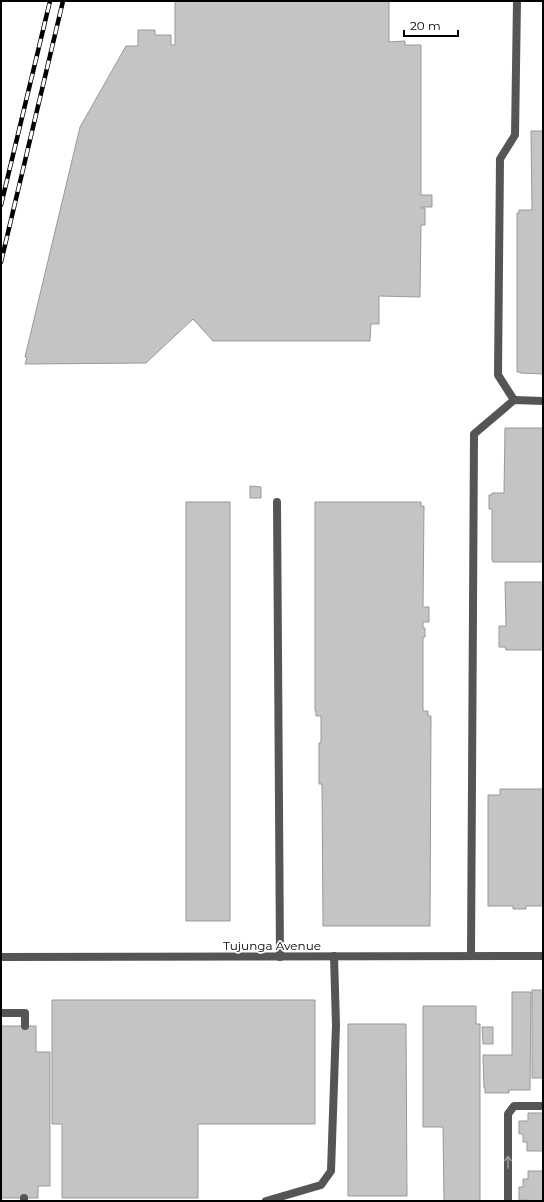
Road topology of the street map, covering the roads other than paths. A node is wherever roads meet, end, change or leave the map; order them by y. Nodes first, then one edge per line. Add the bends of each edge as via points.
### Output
1 (517, 1) edge
2 (514, 400) junction
3 (543, 401) edge
4 (277, 502) dead end
5 (334, 956) junction
6 (470, 956) junction
7 (543, 956) edge
8 (1, 957) edge
9 (280, 957) junction
10 (1, 1013) edge
11 (25, 1026) dead end
12 (543, 1106) edge
13 (266, 1201) edge
14 (508, 1201) edge

1 - 2 street via 515,135 500,158 498,375
2 - 3 street
2 - 6 street via 474,434
4 - 9 street
5 - 6 street, Tujunga Avenue
5 - 9 street, Tujunga Avenue
5 - 13 street via 336,1025 331,1171 322,1185
6 - 7 street, Tujunga Avenue
8 - 9 street, Tujunga Avenue
10 - 11 street via 25,1012
14 -> 12 street via 508,1114 514,1106

